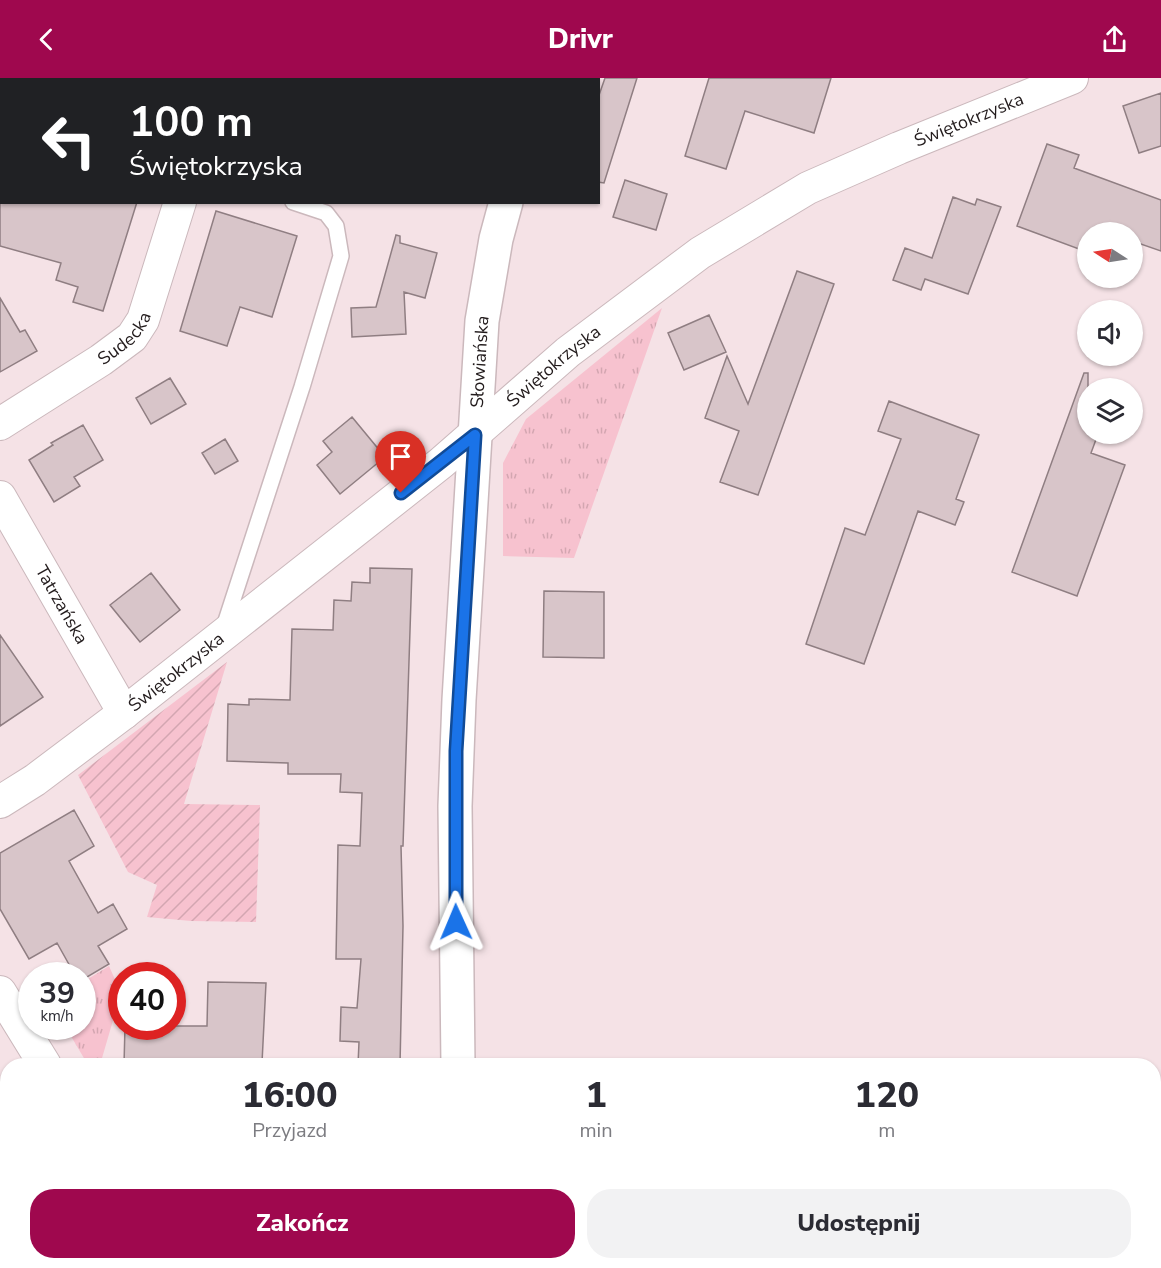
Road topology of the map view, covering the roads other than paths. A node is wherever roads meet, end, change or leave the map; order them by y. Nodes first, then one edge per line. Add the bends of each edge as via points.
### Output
1 (1072, 78) edge
2 (179, 204) edge
3 (299, 204) edge
4 (505, 204) edge
5 (0, 424) edge
6 (475, 435) junction
7 (0, 497) edge
8 (221, 636) junction
9 (124, 713) junction
10 (0, 802) edge
11 (0, 992) edge
12 (41, 1058) edge
13 (458, 1058) edge

1 - 6 street, Świętokrzyska via 808,188 700,253 632,303 568,352
2 - 5 street, Sudecka via 143,320 132,337
3 - 8 lane via 327,213 336,226 341,256
4 - 6 street, Słowiańska via 482,321
6 - 8 street, Świętokrzyska
6 - 13 street, Słowiańska via 456,751
7 - 9 street, Tatrzańska
8 - 9 street, Świętokrzyska
9 - 10 street, Świętokrzyska
11 - 12 street

